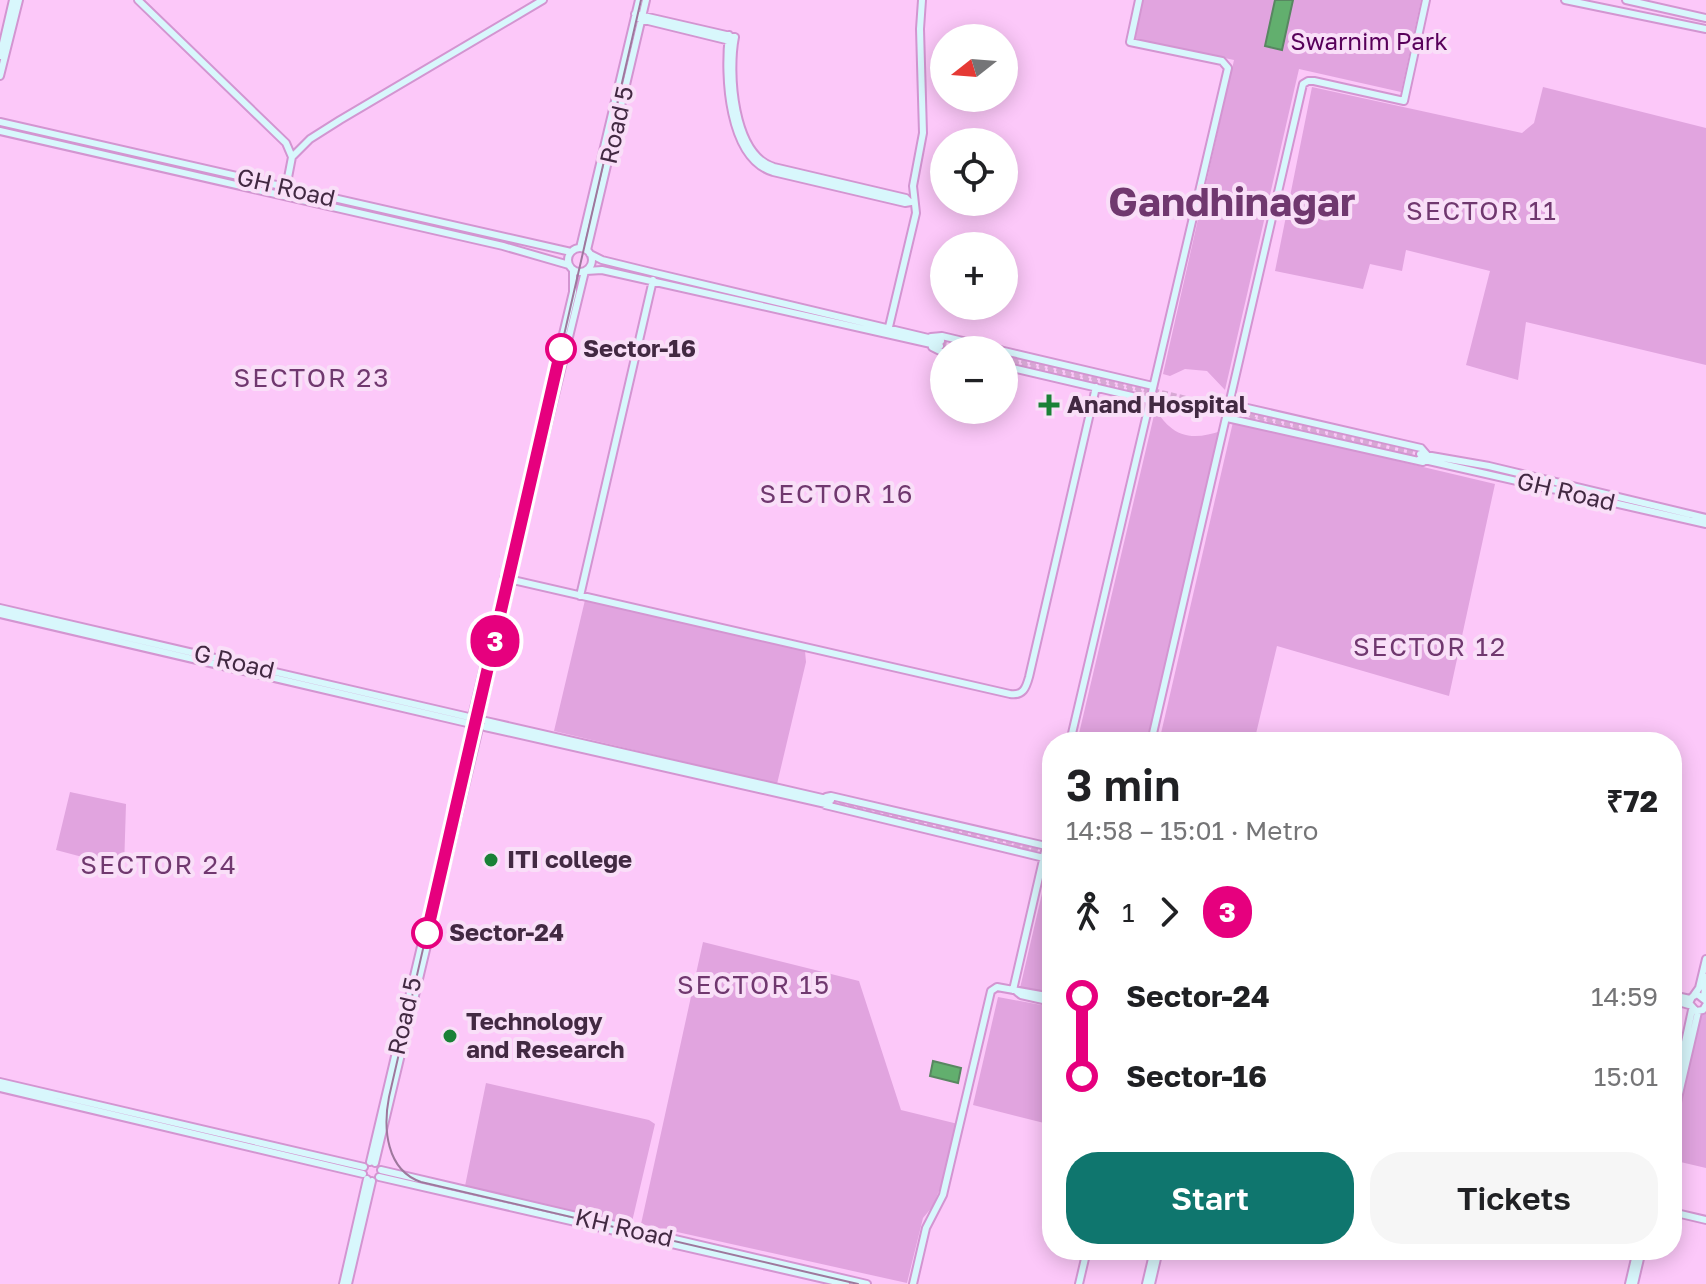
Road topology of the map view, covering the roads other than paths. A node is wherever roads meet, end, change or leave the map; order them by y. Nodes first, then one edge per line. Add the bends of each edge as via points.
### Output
1 (16, 0) edge
2 (138, 0) edge
3 (543, 0) edge
4 (639, 0) edge
5 (646, 0) edge
6 (922, 0) edge
7 (1139, 0) edge
8 (1426, 0) edge
9 (1565, 0) edge
10 (1626, 0) edge
11 (1599, 4) edge
12 (638, 17) junction
13 (1706, 18) edge
14 (1706, 29) edge
15 (0, 56) edge
16 (0, 76) edge
17 (0, 122) edge
18 (0, 131) edge
19 (292, 157) junction
20 (286, 187) junction
21 (282, 197) junction
22 (912, 202) junction
23 (586, 251) junction
24 (571, 252) junction
25 (571, 268) junction
26 (586, 271) junction
27 (655, 273) junction
28 (653, 282) junction
29 (888, 331) junction
30 (930, 339) tunnel mouth
31 (926, 340) junction
32 (930, 342) tunnel mouth
33 (930, 342) tunnel mouth
34 (1018, 354) edge
35 (1018, 369) edge
36 (1153, 386) junction
37 (1096, 387) junction
38 (1149, 400) junction
39 (1230, 404) junction
40 (1227, 418) junction
41 (1423, 457) junction
42 (1706, 521) edge
43 (507, 579) junction
44 (580, 596) junction
45 (0, 611) edge
46 (481, 714) junction
47 (470, 718) junction
48 (486, 724) junction
49 (475, 731) junction
50 (1072, 732) edge
51 (1153, 732) edge
52 (826, 802) junction
53 (1042, 845) edge
54 (1042, 858) edge
55 (1042, 867) edge
56 (1706, 959) edge
57 (1706, 977) edge
58 (1015, 990) junction
59 (1042, 998) edge
60 (1699, 1004) edge
61 (1682, 1066) edge
62 (1682, 1080) edge
63 (0, 1085) edge
64 (372, 1172) junction
65 (1682, 1214) edge
66 (1706, 1220) edge
67 (1085, 1260) edge
68 (1155, 1260) edge
69 (1637, 1260) edge
70 (345, 1284) edge
71 (846, 1284) edge
72 (867, 1284) edge
73 (913, 1284) edge
74 (1079, 1284) edge
75 (1149, 1284) edge
76 (1631, 1284) edge

1 - 15 street
1 - 16 street
2 - 19 street via 264,120
3 - 19 street via 316,135
4 - 12 street, Road 5
5 - 12 street, Road 5
6 - 22 street via 923,133
7 - 36 street via 1130,42 1222,61 1228,68
8 - 39 street via 1404,101 1314,81 1303,84
9 - 11 street
10 - 13 street
11 - 14 street
12 - 22 street via 731,39 734,126 756,164
12 - 23 street, Road 5
17 - 20 street, GH Road
18 - 21 street, GH Road
19 - 20 street
20 - 21 street
20 - 24 street, GH Road
21 - 25 street, GH Road via 503,246
22 - 29 street via 915,219
23 - 24 street
23 - 26 street, Road 5 via 591,265
23 - 27 street
24 - 25 street
25 - 26 street, GH Road
25 - 43 street via 573,292
26 - 28 street
26 - 43 street
27 - 28 street
27 - 29 street
28 - 29 street
28 - 44 street
29 - 31 street
30 - 31 street
31 - 32 street
31 - 33 street
34 - 36 street
35 - 37 street
36 - 38 street
37 - 38 street
37 - 44 street via 1029,677 1019,694
38 - 50 street
39 - 40 street
39 - 41 street via 1421,448
40 - 41 street via 1421,463
40 - 51 street
41 - 42 street, GH Road
43 - 44 street
43 - 46 street
43 - 47 street
45 - 47 street, G Road
46 - 47 street, G Road
46 - 48 street
47 - 49 street
48 - 49 street
48 - 52 street
49 - 64 street, Road 5
52 - 53 street via 831,796
52 - 54 street via 830,808
55 - 58 street
56 - 60 street
57 - 60 street
58 - 59 street
58 - 73 street via 991,991 942,1199 926,1228
60 - 61 street
60 - 62 street
63 - 64 street, KH Road
64 - 70 street, Road 5
64 - 71 street, KH Road
64 - 72 street, KH Road
65 - 66 street
67 - 74 street
68 - 75 street
69 - 76 street

